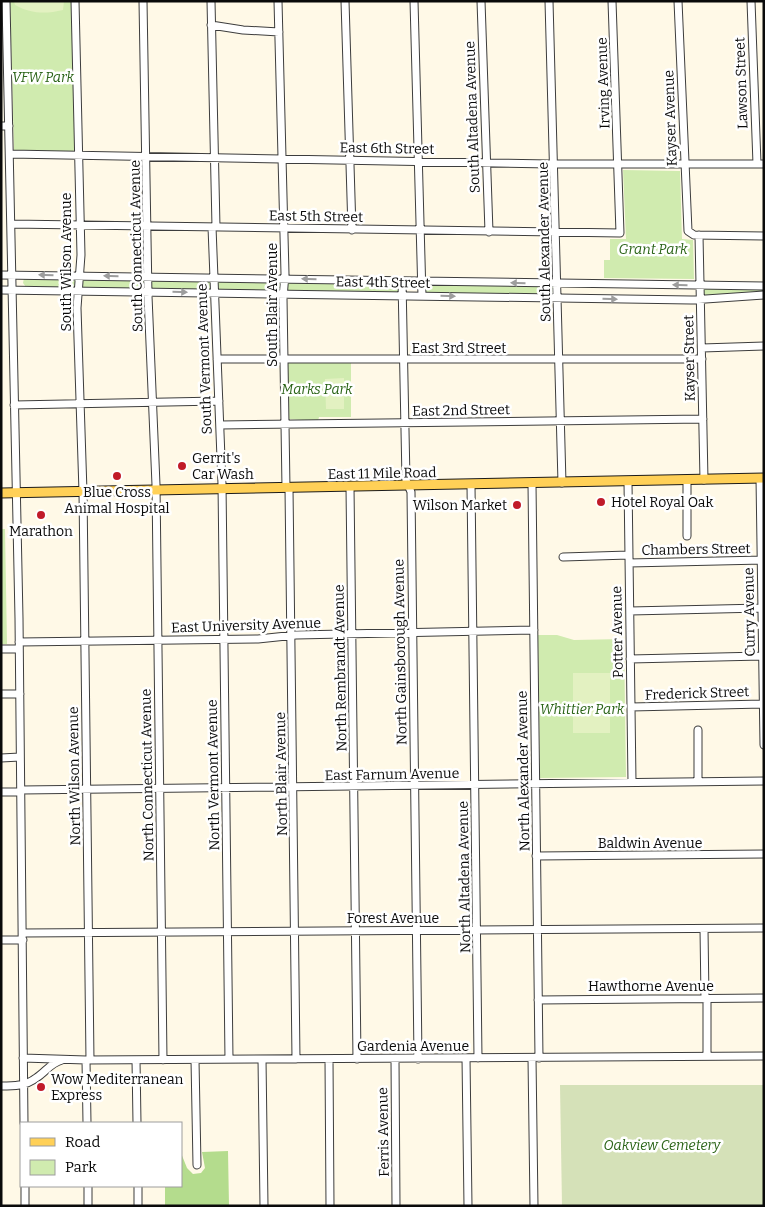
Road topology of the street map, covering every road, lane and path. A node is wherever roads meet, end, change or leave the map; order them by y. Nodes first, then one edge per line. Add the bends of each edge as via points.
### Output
1 (6, 1) edge
2 (75, 1) edge
3 (143, 1) edge
4 (211, 1) edge
5 (278, 1) edge
6 (346, 1) edge
7 (414, 1) edge
8 (481, 1) edge
9 (549, 1) edge
10 (612, 1) edge
11 (678, 1) edge
12 (751, 1) edge
13 (211, 25) junction
14 (279, 32) junction
15 (5, 126) edge
16 (10, 154) junction
17 (78, 156) junction
18 (147, 157) junction
19 (215, 158) junction
20 (282, 159) junction
21 (350, 160) junction
22 (419, 162) junction
23 (486, 163) junction
24 (555, 164) junction
25 (760, 164) edge
26 (619, 165) junction
27 (685, 165) junction
28 (11, 224) junction
29 (80, 225) junction
30 (148, 226) junction
31 (214, 227) junction
32 (284, 228) junction
33 (352, 230) junction
34 (421, 230) junction
35 (489, 232) junction
36 (557, 233) junction
37 (620, 233) joint
38 (699, 236) junction
39 (764, 236) edge
40 (12, 274) junction
41 (28, 274) junction
42 (1, 276) edge
43 (80, 276) junction
44 (149, 277) junction
45 (214, 278) junction
46 (285, 279) junction
47 (402, 281) junction
48 (422, 281) junction
49 (558, 283) junction
50 (700, 285) junction
51 (764, 286) edge
52 (1, 289) edge
53 (25, 289) junction
54 (12, 290) junction
55 (79, 290) junction
56 (149, 291) junction
57 (214, 292) junction
58 (284, 294) junction
59 (402, 295) junction
60 (764, 295) edge
61 (422, 296) junction
62 (558, 298) junction
63 (701, 299) junction
64 (764, 346) edge
65 (702, 348) junction
66 (217, 359) junction
67 (284, 359) junction
68 (702, 359) junction
69 (404, 360) junction
70 (559, 360) junction
71 (219, 401) junction
72 (152, 403) junction
73 (80, 404) junction
74 (14, 405) junction
75 (703, 419) junction
76 (561, 421) junction
77 (405, 423) junction
78 (285, 424) junction
79 (220, 425) junction
80 (762, 478) edge
81 (687, 480) junction
82 (704, 480) junction
83 (628, 482) junction
84 (562, 483) junction
85 (532, 484) junction
86 (471, 485) junction
87 (408, 486) junction
88 (350, 487) junction
89 (288, 488) junction
90 (222, 490) junction
91 (156, 491) junction
92 (83, 492) junction
93 (1, 493) edge
94 (16, 493) junction
95 (687, 536) dead end
96 (563, 557) dead end
97 (629, 559) junction
98 (762, 560) edge
99 (762, 608) junction
100 (630, 611) junction
101 (763, 626) edge
102 (534, 630) junction
103 (473, 632) junction
104 (413, 633) junction
105 (352, 634) junction
106 (291, 635) junction
107 (224, 639) junction
108 (158, 640) junction
109 (85, 641) junction
110 (19, 645) junction
111 (1, 649) edge
112 (762, 656) junction
113 (630, 659) junction
114 (1, 694) edge
115 (20, 694) junction
116 (763, 704) edge
117 (631, 707) junction
118 (698, 730) dead end
119 (764, 745) edge
120 (1, 758) edge
121 (20, 758) junction
122 (764, 781) edge
123 (632, 782) junction
124 (698, 782) junction
125 (536, 783) junction
126 (475, 785) junction
127 (415, 786) junction
128 (354, 787) junction
129 (226, 788) junction
130 (293, 788) junction
131 (87, 789) junction
132 (160, 789) junction
133 (21, 791) junction
134 (1, 792) edge
135 (764, 854) edge
136 (536, 856) junction
137 (764, 928) edge
138 (704, 929) junction
139 (416, 930) junction
140 (477, 930) junction
141 (537, 930) junction
142 (295, 931) junction
143 (356, 931) junction
144 (162, 932) junction
145 (228, 932) junction
146 (89, 933) junction
147 (23, 937) junction
148 (1, 940) edge
149 (764, 998) edge
150 (706, 999) junction
151 (538, 1000) junction
152 (707, 1056) junction
153 (764, 1056) edge
154 (23, 1058) junction
155 (418, 1058) junction
156 (466, 1058) junction
157 (478, 1058) junction
158 (535, 1058) junction
159 (229, 1059) junction
160 (262, 1059) junction
161 (296, 1059) junction
162 (329, 1059) junction
163 (357, 1059) junction
164 (394, 1059) junction
165 (62, 1060) junction
166 (88, 1060) junction
167 (136, 1060) junction
168 (163, 1060) junction
169 (195, 1060) junction
170 (23, 1084) junction
171 (1, 1086) edge
172 (24, 1122) edge
173 (87, 1122) edge
174 (137, 1122) edge
175 (197, 1165) dead end
176 (25, 1187) edge
177 (88, 1187) edge
178 (138, 1187) edge
179 (25, 1206) edge
180 (88, 1206) edge
181 (138, 1206) edge
182 (264, 1206) edge
183 (330, 1206) edge
184 (396, 1206) edge
185 (468, 1206) edge
186 (534, 1206) edge

1 - 15 street
2 - 17 street, South Wilson Avenue
3 - 18 street, South Connecticut Avenue
4 - 13 street, South Vermont Avenue
5 - 14 street, South Blair Avenue
6 - 21 street
7 - 22 street
8 - 23 street, South Altadena Avenue
9 - 24 street, South Alexander Avenue
10 - 26 street, Irving Avenue
11 - 27 street, Kayser Avenue
12 - 25 street, Lawson Street
13 - 14 street
13 - 19 street, South Vermont Avenue
14 - 20 street, South Blair Avenue
15 - 16 street
16 - 17 street, East 6th Street
16 - 28 street
17 - 18 street, East 6th Street
17 - 29 street, South Wilson Avenue
18 - 19 street, East 6th Street
18 - 30 street, South Connecticut Avenue
19 - 20 street, East 6th Street
19 - 31 street, South Vermont Avenue
20 - 21 street, East 6th Street
20 - 32 street, South Blair Avenue
21 - 22 street, East 6th Street
21 - 33 street
22 - 23 street, East 6th Street
22 - 34 street
23 - 24 street, East 6th Street
23 - 35 street, South Altadena Avenue
24 - 26 street, East 6th Street
24 - 36 street, South Alexander Avenue
25 - 27 street, East 6th Street
26 - 27 street, East 6th Street
26 - 37 street, Irving Avenue
27 - 38 street, Kayser Avenue via 688,233
28 - 29 street, East 5th Street
28 - 40 street
29 - 30 street, East 5th Street
29 - 43 street, South Wilson Avenue
30 - 31 street, East 5th Street
30 - 44 street, South Connecticut Avenue
31 - 32 street, East 5th Street
31 - 45 street, South Vermont Avenue
32 - 33 street, East 5th Street
32 - 46 street, South Blair Avenue
33 - 34 street, East 5th Street
34 - 35 street, East 5th Street
34 - 48 street
35 - 36 street, East 5th Street
36 - 37 street, East 5th Street
36 - 49 street, South Alexander Avenue
38 - 39 street
38 - 50 street, Kayser Street
40 - 41 street, East 4th Street
40 - 42 street, East 4th Street
40 - 54 street
43 -> 41 street, East 4th Street
41 - 53 street via 21,280
42 - 52 street
44 -> 43 street, East 4th Street
43 - 55 street, South Wilson Avenue
44 - 45 street, East 4th Street
44 - 56 street, South Connecticut Avenue
45 - 46 street, East 4th Street
45 - 57 street, South Vermont Avenue
47 -> 46 street, East 4th Street
46 - 58 street, South Blair Avenue
47 - 48 street, East 4th Street
47 - 59 street, North Gainsborough Avenue
49 -> 48 street, East 4th Street
48 - 61 street
50 -> 49 street, East 4th Street
49 - 62 street, South Alexander Avenue
50 - 51 street, East 4th Street
50 - 63 street, Kayser Street
52 - 54 street, East 4th Street
53 - 54 street, East 4th Street
53 - 55 street, East 4th Street
54 - 74 street
55 - 56 street, East 4th Street
55 - 73 street, South Wilson Avenue
56 -> 57 street, East 4th Street
56 - 72 street, South Connecticut Avenue
57 - 58 street, East 4th Street
57 - 66 street, South Vermont Avenue
58 - 59 street, East 4th Street
58 - 67 street, South Blair Avenue
59 - 61 street, East 4th Street
59 - 69 street, North Gainsborough Avenue
60 - 63 street, East 4th Street
61 -> 62 street, East 4th Street
62 -> 63 street, East 4th Street
62 - 70 street, South Alexander Avenue
63 - 65 street, Kayser Street
64 - 65 street
65 - 68 street, Kayser Street
66 - 67 street, East 3rd Street
66 - 71 street, South Vermont Avenue
67 - 69 street, East 3rd Street
67 - 78 street, South Blair Avenue
68 - 70 street, East 3rd Street
68 - 75 street, Kayser Street
69 - 70 street, East 3rd Street
69 - 77 street, North Gainsborough Avenue
70 - 76 street, South Alexander Avenue
71 - 72 street
71 - 79 street, South Vermont Avenue
72 - 73 street
72 - 91 street, South Connecticut Avenue
73 - 74 street
73 - 92 street, South Wilson Avenue
74 - 94 street
75 - 76 street, East 2nd Street
75 - 82 street, Kayser Street
76 - 77 street, East 2nd Street
76 - 84 street, South Alexander Avenue
77 - 78 street, East 2nd Street
77 - 87 street, North Gainsborough Avenue
78 - 79 street, East 2nd Street
78 - 89 street, South Blair Avenue
79 - 90 street, South Vermont Avenue
80 - 82 main road, East 11 Mile Road
80 - 98 street, Curry Avenue
81 - 82 main road, East 11 Mile Road
81 - 83 main road, East 11 Mile Road
81 - 95 street
83 - 84 main road, East 11 Mile Road
83 - 97 street, Potter Avenue
84 - 85 main road, East 11 Mile Road
85 - 86 main road, East 11 Mile Road
85 - 102 street, North Alexander Avenue
86 - 87 main road, East 11 Mile Road
86 - 103 street, North Altadena Avenue
87 - 88 main road, East 11 Mile Road
87 - 104 street, North Gainsborough Avenue via 411,492
88 - 89 main road, East 11 Mile Road
88 - 105 street, North Rembrandt Avenue
89 - 90 main road, East 11 Mile Road
89 - 106 street, North Blair Avenue
90 - 91 main road, East 11 Mile Road
90 - 107 street, North Vermont Avenue
91 - 92 main road, East 11 Mile Road
91 - 108 street, North Connecticut Avenue
92 - 94 main road, East 11 Mile Road
92 - 109 street, North Wilson Avenue
93 - 94 main road, East 11 Mile Road
94 - 110 street
96 - 97 street, Chambers Street
97 - 98 street, Chambers Street
97 - 100 street, Potter Avenue
98 - 99 street, Curry Avenue
99 - 100 street
99 - 101 street, Curry Avenue
100 - 113 street, Potter Avenue
101 - 112 street, Curry Avenue
102 - 103 street, East University Avenue
102 - 125 street, North Alexander Avenue
103 - 104 street, East University Avenue
103 - 126 street, North Altadena Avenue
104 - 105 street, East University Avenue
104 - 127 street, North Gainsborough Avenue
105 - 106 street, East University Avenue
105 - 128 street, North Rembrandt Avenue
106 - 107 street, East University Avenue
106 - 130 street, North Blair Avenue
107 - 108 street, East University Avenue
107 - 129 street, North Vermont Avenue
108 - 109 street, East University Avenue
108 - 132 street, North Connecticut Avenue
109 - 110 street, East University Avenue
109 - 131 street, North Wilson Avenue
110 - 111 street, East University Avenue
110 - 115 street
112 - 113 street
112 - 116 street, Curry Avenue
113 - 117 street, Potter Avenue
114 - 115 street
115 - 121 street
116 - 117 street, Frederick Street
116 - 119 street, Curry Avenue
117 - 123 street, Potter Avenue
118 - 124 street
120 - 121 street
121 - 133 street
122 - 124 street, East Farnum Avenue
123 - 124 street, East Farnum Avenue
123 - 125 street, East Farnum Avenue
125 - 126 street, East Farnum Avenue
125 - 136 street, North Alexander Avenue
126 - 127 street, East Farnum Avenue
126 - 140 street, North Altadena Avenue
127 - 128 street, East Farnum Avenue
127 - 139 street, North Gainsborough Avenue
128 - 130 street, East Farnum Avenue
128 - 143 street, North Rembrandt Avenue
129 - 130 street, East Farnum Avenue
129 - 132 street, East Farnum Avenue
129 - 145 street, North Vermont Avenue
130 - 142 street, North Blair Avenue
131 - 132 street, East Farnum Avenue
131 - 133 street, East Farnum Avenue
131 - 146 street, North Wilson Avenue
132 - 144 street, North Connecticut Avenue
133 - 134 street, East Farnum Avenue
133 - 147 street
135 - 136 street, Baldwin Avenue
136 - 141 street, North Alexander Avenue
137 - 138 street, Forest Avenue
138 - 141 street, Forest Avenue
138 - 150 street
139 - 140 street, Forest Avenue
139 - 143 street, Forest Avenue
139 - 155 street, North Gainsborough Avenue
140 - 141 street, Forest Avenue
140 - 157 street, North Altadena Avenue
141 - 151 street, North Alexander Avenue
142 - 143 street, Forest Avenue
142 - 145 street, Forest Avenue
142 - 161 street, North Blair Avenue
143 - 163 street, North Rembrandt Avenue
144 - 145 street, Forest Avenue
144 - 146 street, Forest Avenue
144 - 168 street, North Connecticut Avenue
145 - 159 street, North Vermont Avenue
146 - 147 street, Forest Avenue
146 - 166 street, North Wilson Avenue
147 - 148 street, Forest Avenue
147 - 154 street
149 - 150 street, Hawthorne Avenue
150 - 151 street, Hawthorne Avenue
150 - 152 street
151 - 158 street, North Alexander Avenue
152 - 153 street, Gardenia Avenue
152 - 158 street, Gardenia Avenue
154 - 165 street, Gardenia Avenue
154 - 170 street
155 - 156 street, Gardenia Avenue
155 - 164 street, Gardenia Avenue
156 - 157 street, Gardenia Avenue
156 - 185 street
157 - 158 street, Gardenia Avenue
158 - 186 street, North Alexander Avenue
159 - 160 street, Gardenia Avenue
159 - 169 street, Gardenia Avenue
160 - 161 street, Gardenia Avenue
160 - 182 street
161 - 162 street, Gardenia Avenue
162 - 163 street, Gardenia Avenue
162 - 183 street
163 - 164 street, Gardenia Avenue
164 - 184 street, Ferris Avenue
165 - 166 street, Gardenia Avenue
165 - 170 street
166 - 167 street, Gardenia Avenue
166 - 173 street, North Wilson Avenue
167 - 168 street, Gardenia Avenue
167 - 174 street
168 - 169 street, Gardenia Avenue
169 - 175 street
170 - 171 street
170 - 172 street
176 - 179 street
177 - 180 street
178 - 181 street

